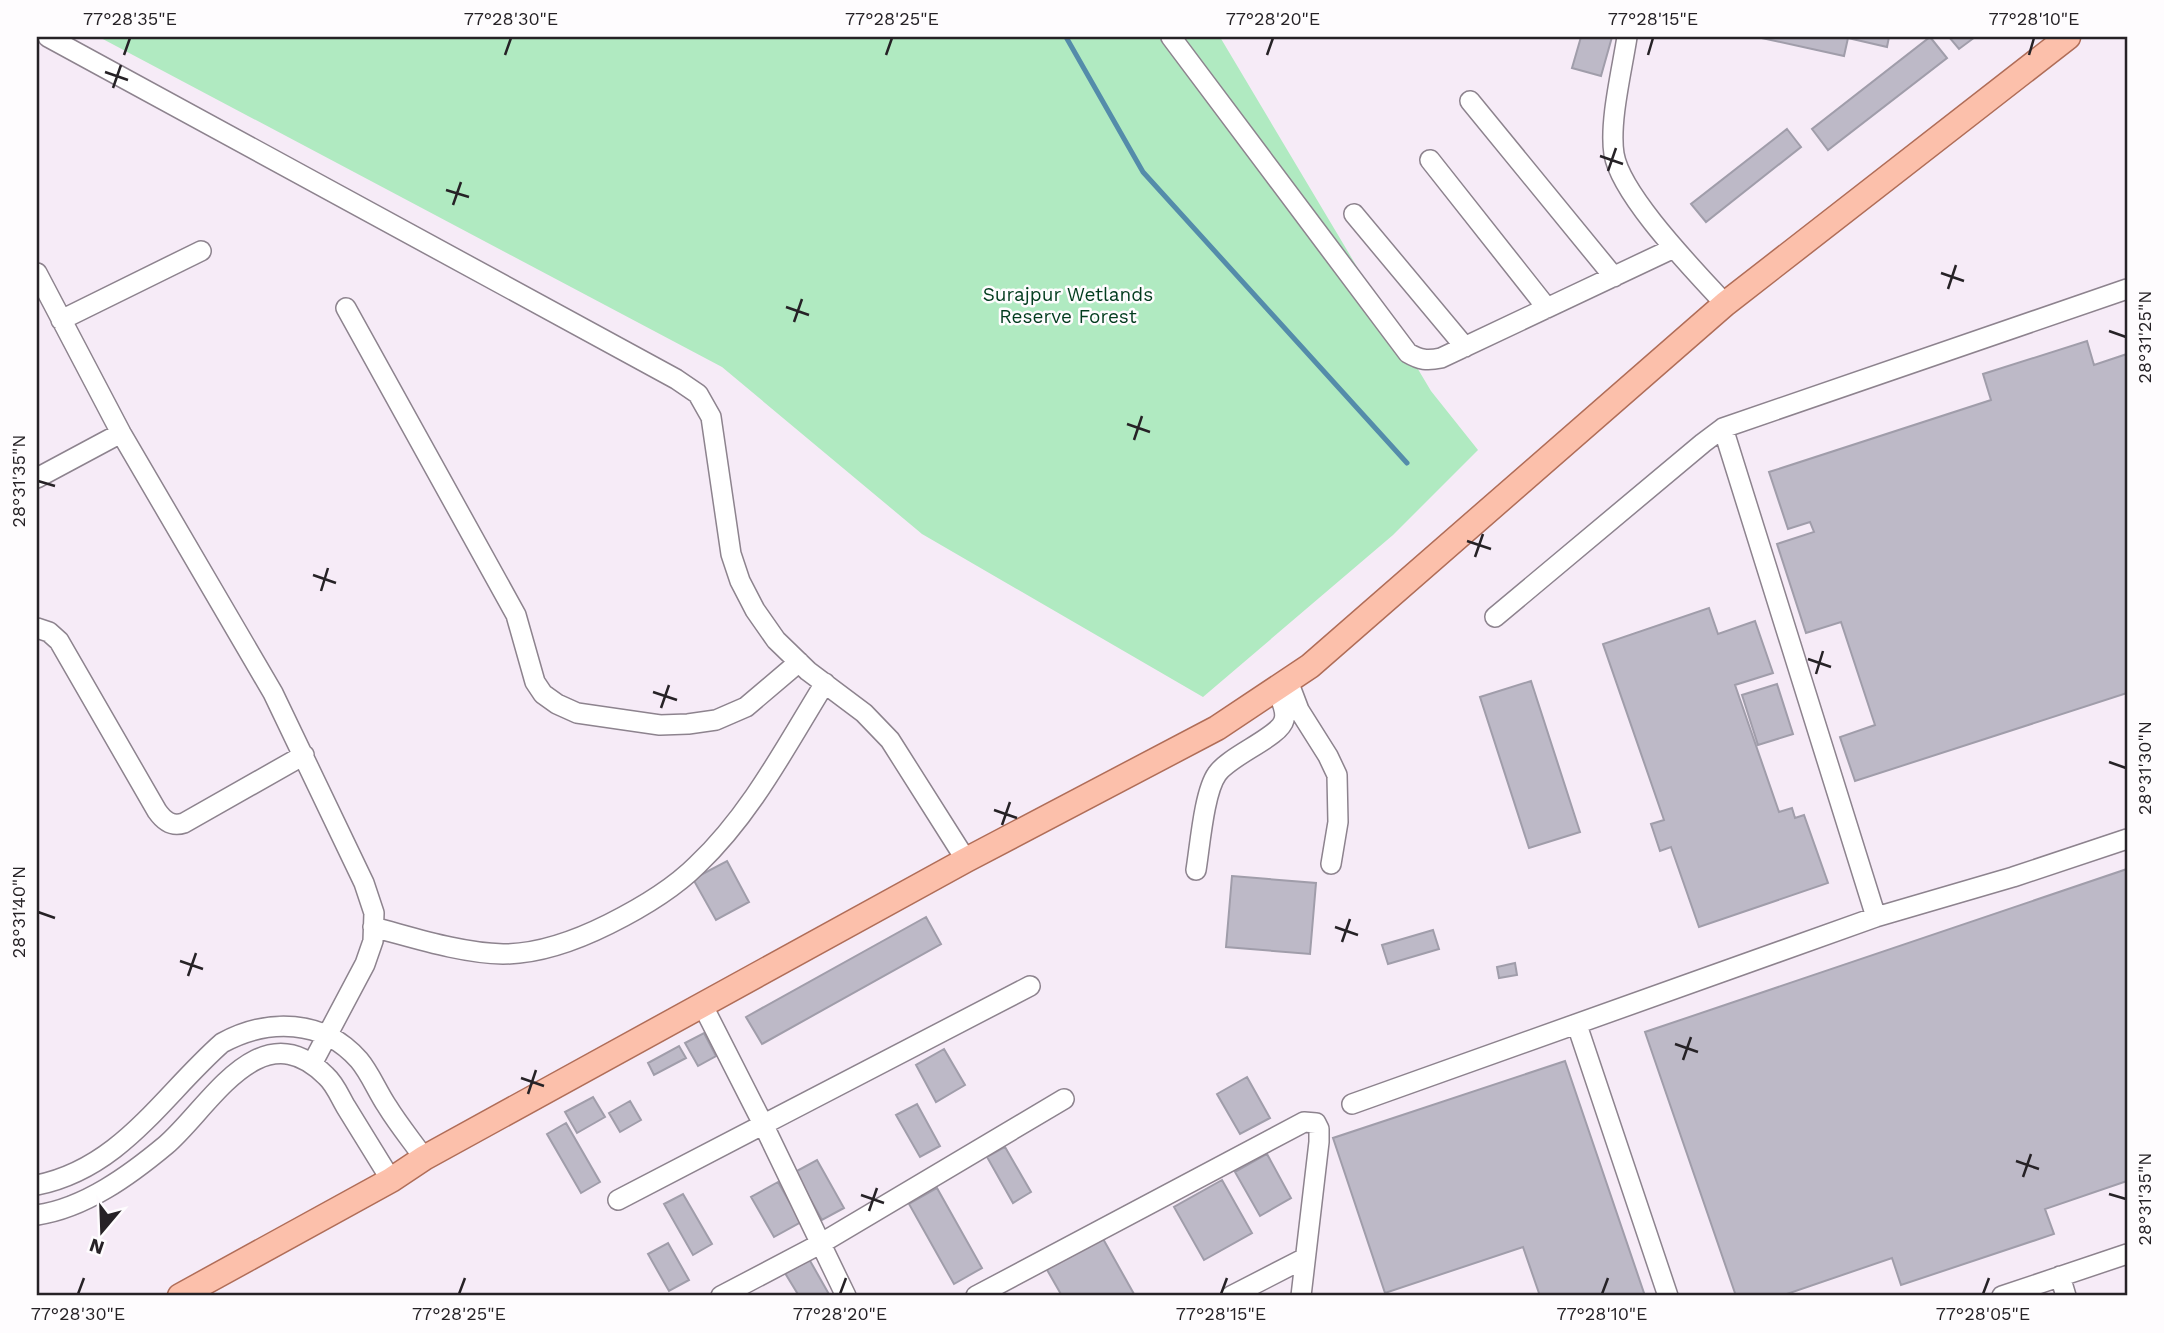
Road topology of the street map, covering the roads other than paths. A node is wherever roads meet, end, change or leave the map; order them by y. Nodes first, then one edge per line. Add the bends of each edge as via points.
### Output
1 (48, 37) edge
2 (1171, 37) edge
3 (1627, 37) edge
4 (2068, 37) edge
5 (1470, 102) dead end
6 (1430, 160) dead end
7 (1354, 214) dead end
8 (1674, 248) junction
9 (201, 251) dead end
10 (37, 273) edge
11 (1614, 277) junction
12 (2127, 289) edge
13 (1726, 304) junction
14 (346, 308) dead end
15 (1547, 308) junction
16 (61, 320) junction
17 (1465, 347) junction
18 (1723, 428) junction
19 (121, 433) junction
20 (37, 478) edge
21 (1495, 617) dead end
22 (37, 628) edge
23 (799, 662) junction
24 (825, 683) junction
25 (1282, 685) junction
26 (304, 755) junction
27 (2127, 838) edge
28 (966, 860) junction
29 (1331, 864) dead end
30 (1196, 870) dead end
31 (1877, 917) junction
32 (373, 927) junction
33 (1030, 986) dead end
34 (703, 1006) junction
35 (1577, 1025) junction
36 (329, 1036) junction
37 (312, 1064) junction
38 (1064, 1099) dead end
39 (1352, 1104) dead end
40 (764, 1126) junction
41 (424, 1158) junction
42 (391, 1180) junction
43 (37, 1185) edge
44 (618, 1200) dead end
45 (37, 1215) edge
46 (820, 1244) junction
47 (2127, 1254) edge
48 (1305, 1258) junction
49 (2060, 1276) junction
50 (180, 1296) edge
51 (721, 1296) edge
52 (846, 1296) edge
53 (976, 1296) edge
54 (1231, 1296) edge
55 (1301, 1296) edge
56 (1668, 1296) edge
57 (2002, 1296) edge
58 (2067, 1296) edge

1 - 23 street via 698,394 712,417 731,554 740,581 776,640
2 - 17 street via 1408,353 1427,361
3 - 8 street via 1614,156 1626,186
4 - 13 main road
5 - 11 street
6 - 15 street
7 - 17 street
8 - 11 street
8 - 13 street
9 - 16 street
10 - 16 street
11 - 15 street
12 - 18 street
13 - 25 main road via 1310,666
14 - 23 street via 516,615 535,682 543,694 577,713 660,725 688,724 716,720 746,707
15 - 17 street
16 - 19 street
18 - 21 street
18 - 31 street
19 - 20 street
19 - 26 street
22 - 26 street via 59,640 156,811 169,823 184,823
23 - 24 street
24 - 28 street via 890,740
24 - 32 street via 727,834 669,888 623,917 583,937 502,954 446,946
25 - 28 main road via 1217,728
25 - 29 street via 1336,775 1338,822
25 - 30 street via 1285,719 1279,729 1227,762 1215,776
26 - 32 street via 364,883
27 - 31 street
28 - 34 main road
31 - 35 street
32 - 36 street via 365,964
33 - 40 street
34 - 40 street
34 - 41 main road
35 - 39 street
35 - 56 street
36 - 37 street
36 - 41 street via 361,1062
36 - 43 street via 296,1025 268,1026 222,1043 114,1150 78,1172
37 - 42 street via 328,1078
37 - 45 street via 283,1054 252,1060 132,1172 75,1204
38 - 46 street
40 - 44 street
40 - 46 street
41 - 42 main road
42 - 50 main road
46 - 51 street
46 - 52 street
47 - 49 street
48 - 53 street via 1319,1142 1319,1129 1311,1121
48 - 54 street
48 - 55 street
49 - 57 street
49 - 58 street

